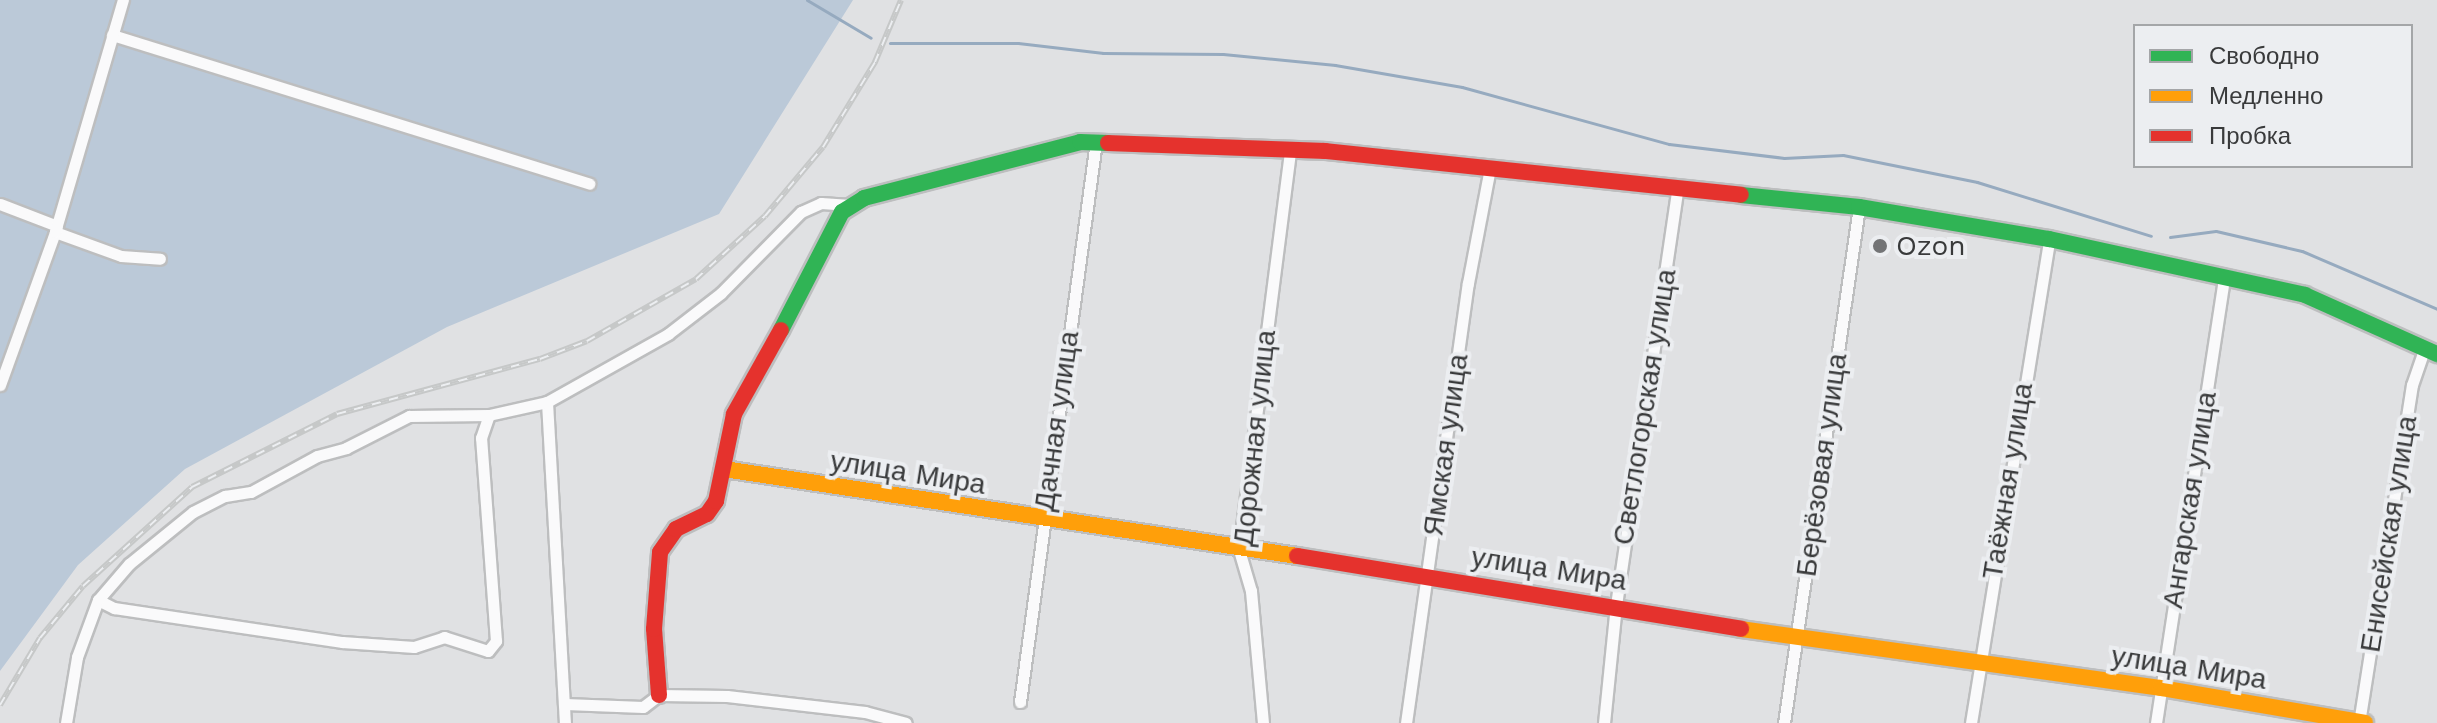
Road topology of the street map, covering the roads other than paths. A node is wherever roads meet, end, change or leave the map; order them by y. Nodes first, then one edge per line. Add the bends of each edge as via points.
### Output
1 (123, 0) edge
2 (112, 35) junction
3 (1096, 141) junction
4 (1290, 152) junction
5 (1490, 168) junction
6 (589, 184) dead end
7 (1678, 187) junction
8 (0, 204) edge
9 (850, 205) junction
10 (1859, 207) junction
11 (56, 229) junction
12 (2049, 239) junction
13 (160, 259) dead end
14 (2224, 277) junction
15 (2431, 350) edge
16 (3, 365) edge
17 (0, 385) edge
18 (547, 402) junction
19 (489, 415) junction
20 (724, 469) junction
21 (1043, 520) junction
22 (1239, 550) junction
23 (1428, 577) junction
24 (98, 600) junction
25 (1616, 605) junction
26 (1799, 640) junction
27 (1980, 666) junction
28 (2161, 688) junction
29 (659, 695) junction
30 (1020, 702) dead end
31 (565, 704) junction
32 (882, 721) edge
33 (2359, 722) edge
34 (66, 723) edge
35 (565, 723) edge
36 (906, 723) edge
37 (1263, 723) edge
38 (1406, 723) edge
39 (1604, 723) edge
40 (1784, 723) edge
41 (1971, 723) edge
42 (2156, 723) edge
43 (2365, 723) edge

1 - 2 street
2 - 6 street
2 - 11 street
3 - 4 street
3 - 9 street
3 - 21 street, Дачная улица
4 - 5 street
4 - 22 street, Дорожная улица
5 - 7 street
5 - 23 street, Ямская улица via 1468,283
7 - 10 street
7 - 25 street, Светлогорская улица
8 - 11 street
9 - 18 street via 821,203 801,212 721,293 668,334
9 - 20 street via 834,223 810,280 734,414
10 - 12 street
10 - 26 street, Берёзовая улица
11 - 13 street via 121,256
11 - 16 street
12 - 14 street
12 - 27 street, Таёжная улица
14 - 15 street via 2305,295
14 - 28 street, Ангарская улица
15 - 33 street, Енисейская улица via 2412,385
16 - 17 street
18 - 19 street
18 - 31 street
19 - 24 street via 409,416 251,492 225,496 193,512 129,564
19 - 24 street via 481,438 496,641 488,651 444,637 414,647 342,642 114,608
20 - 21 street, улица Мира
20 - 29 street via 713,507 676,529 656,563
21 - 22 street, улица Мира
21 - 30 street, Дачная улица
22 - 23 street, улица Мира
22 - 37 street, Дорожная улица via 1251,591
23 - 25 street, улица Мира
23 - 38 street, Ямская улица
24 - 34 street via 77,657
25 - 26 street, улица Мира
25 - 39 street, Светлогорская улица
26 - 27 street, улица Мира
26 - 40 street, Берёзовая улица
27 - 28 street, улица Мира
27 - 41 street, Таёжная улица
28 - 33 street, улица Мира
28 - 42 street, Ангарская улица
29 - 31 street via 643,707
29 - 32 street via 865,712
31 - 35 street
32 - 36 street
33 - 43 street, улица Мира

